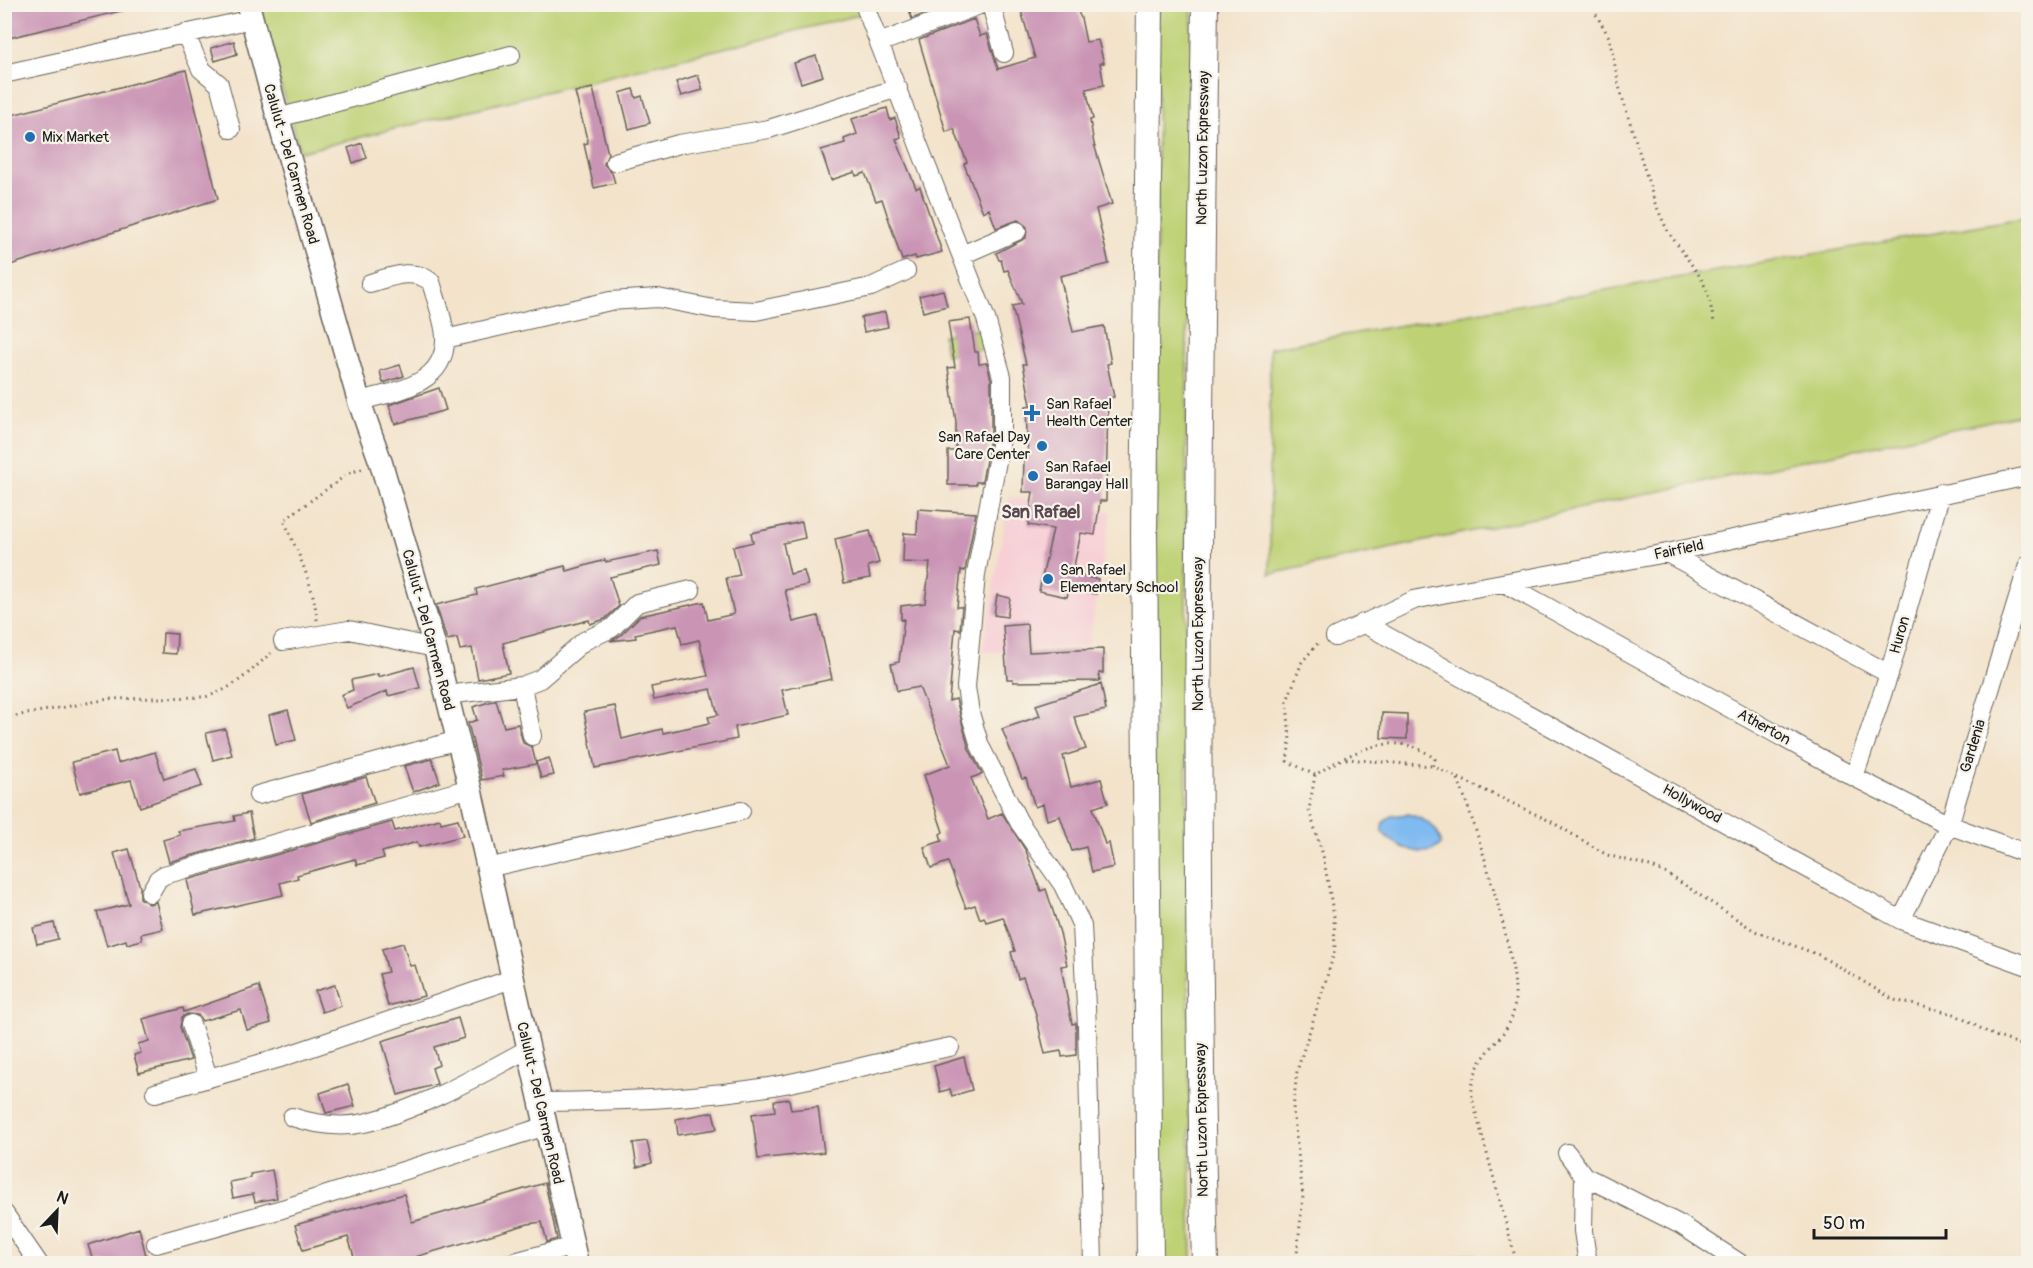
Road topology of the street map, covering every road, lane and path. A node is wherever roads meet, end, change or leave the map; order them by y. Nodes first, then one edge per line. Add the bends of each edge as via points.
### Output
1 (864, 4) edge
2 (982, 4) edge
3 (991, 4) edge
4 (1150, 4) edge
5 (1205, 4) edge
6 (1590, 4) edge
7 (250, 12) edge
8 (185, 33) junction
9 (879, 43) junction
10 (1004, 53) dead end
11 (511, 55) dead end
12 (4, 74) edge
13 (898, 88) junction
14 (278, 118) junction
15 (231, 129) dead end
16 (615, 162) dead end
17 (1017, 231) dead end
18 (962, 255) junction
19 (906, 271) dead end
20 (370, 283) dead end
21 (1714, 322) dead end
22 (445, 339) junction
23 (359, 401) junction
24 (349, 472) dead end
25 (2028, 476) edge
26 (1941, 493) junction
27 (1667, 553) junction
28 (2028, 565) edge
29 (1506, 584) junction
30 (691, 590) dead end
31 (1363, 623) junction
32 (311, 635) junction
33 (1335, 637) joint
34 (283, 641) joint
35 (435, 648) junction
36 (1889, 674) junction
37 (522, 686) junction
38 (446, 695) junction
39 (4, 718) edge
40 (532, 736) dead end
41 (458, 740) junction
42 (1344, 759) junction
43 (1433, 766) junction
44 (1316, 776) junction
45 (1854, 777) junction
46 (1458, 779) junction
47 (470, 788) junction
48 (258, 795) dead end
49 (741, 812) dead end
50 (1949, 825) junction
51 (2028, 854) edge
52 (487, 868) junction
53 (150, 893) dead end
54 (1901, 920) junction
55 (2028, 966) edge
56 (512, 979) junction
57 (191, 1024) dead end
58 (950, 1047) dead end
59 (2028, 1047) edge
60 (528, 1049) junction
61 (208, 1077) junction
62 (154, 1094) dead end
63 (540, 1102) junction
64 (292, 1116) dead end
65 (546, 1126) junction
66 (1567, 1153) dead end
67 (1584, 1176) junction
68 (4, 1213) edge
69 (12, 1237) edge
70 (156, 1244) dead end
71 (1708, 1244) junction
72 (575, 1255) edge
73 (39, 1263) edge
74 (507, 1263) edge
75 (1093, 1263) edge
76 (1150, 1263) edge
77 (1205, 1263) edge
78 (1296, 1263) edge
79 (1517, 1263) edge
80 (1588, 1263) edge
81 (1707, 1263) edge
82 (1741, 1263) edge

1 - 9 street
2 - 9 street
3 - 10 street
4 - 76 highway via 1144,531
5 - 77 highway, North Luzon Expressway via 1197,560
6 - 21 path via 1609,37 1620,90 1655,203 1667,230 1701,278
7 - 8 street
7 - 14 main road, Calulut - Del Carmen Road
8 - 12 street
8 - 15 street via 201,69 219,84
9 - 13 street
11 - 14 street
13 - 16 street via 769,129 679,144
13 - 18 street
14 - 23 main road, Calulut - Del Carmen Road
17 - 18 street
18 - 75 street via 1002,377 1002,434 976,574 966,687 980,746 1019,822 1063,885 1082,926
19 - 22 street via 871,287 756,311 714,309 658,298 610,301
20 - 22 street via 402,274 426,277 431,282
22 - 23 street via 442,358 421,382
23 - 35 main road, Calulut - Del Carmen Road
24 - 32 path via 284,520 315,601 317,620
25 - 26 street, Fairfield
26 - 27 street, Fairfield
26 - 36 street, Huron
27 - 29 street, Fairfield
27 - 36 street
28 - 50 street, Gardenia
29 - 31 street, Fairfield via 1414,600
29 - 45 street, Atherton
30 - 37 street via 638,603 612,628 584,641 540,679
31 - 33 street, Fairfield
31 - 54 street, Hollywood
32 - 34 street
32 - 35 street via 349,630
33 - 44 path via 1321,639 1309,651 1287,701 1287,761
34 - 39 path via 234,684 213,695 109,699
35 - 38 main road, Calulut - Del Carmen Road
36 - 45 street, Huron
37 - 38 street
37 - 40 street
38 - 41 main road, Calulut - Del Carmen Road
41 - 47 main road, Calulut - Del Carmen Road
41 - 48 street
42 - 43 path
42 - 43 path via 1376,743 1407,744 1435,759
42 - 44 path
43 - 46 path
44 - 78 path via 1309,810 1323,855 1334,917 1335,951 1297,1071 1293,1110 1303,1196
45 - 50 street, Atherton
46 - 59 path via 1550,821 1607,855 1668,875 1755,931 1819,955 1894,1000 1954,1014 1995,1036
46 - 79 path via 1482,846 1515,975 1514,1011 1477,1066 1471,1085
47 - 52 main road, Calulut - Del Carmen Road
47 - 53 street via 164,875
49 - 52 street
50 - 51 street, Atherton
50 - 54 street, Gardenia
52 - 56 main road, Calulut - Del Carmen Road
54 - 55 street, Hollywood
56 - 60 main road, Calulut - Del Carmen Road
56 - 61 street via 280,1058
57 - 61 street
58 - 63 street via 737,1091 674,1098
60 - 63 main road, Calulut - Del Carmen Road
60 - 64 street via 400,1112 364,1123 324,1124
61 - 62 street
63 - 65 main road, Calulut - Del Carmen Road
65 - 70 street
65 - 72 main road, Calulut - Del Carmen Road
66 - 67 street
67 - 71 street via 1681,1225
67 - 80 street via 1583,1232
68 - 69 street
69 - 73 street
71 - 81 street
71 - 82 street
72 - 74 street

